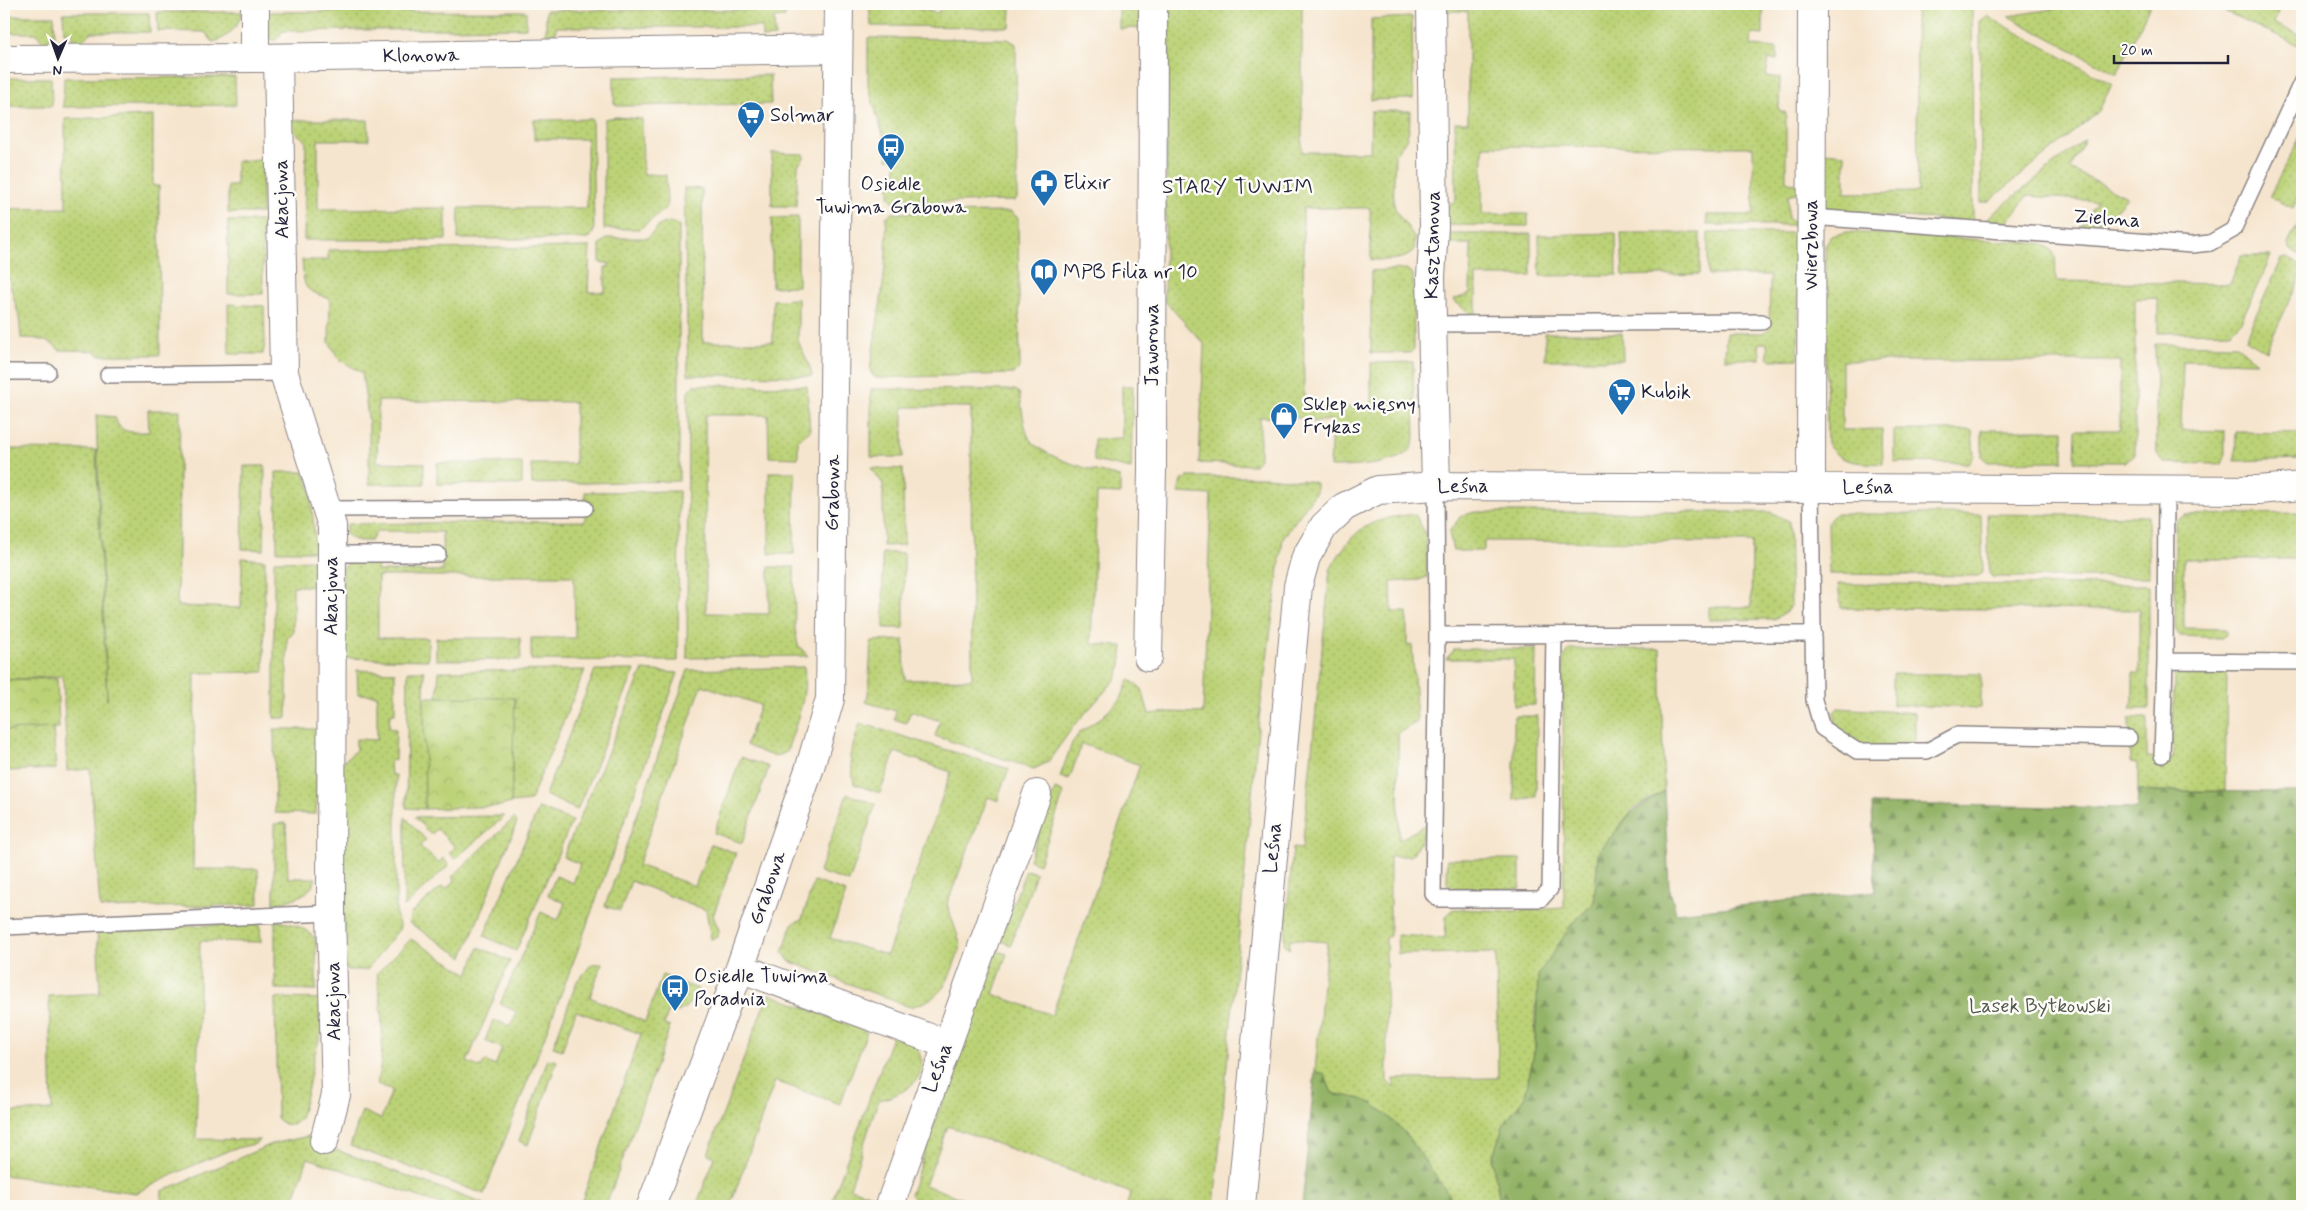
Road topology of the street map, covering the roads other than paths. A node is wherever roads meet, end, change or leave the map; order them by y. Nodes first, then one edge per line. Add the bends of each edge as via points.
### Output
1 (255, 4) edge
2 (839, 4) edge
3 (1153, 4) edge
4 (1431, 4) edge
5 (1812, 4) edge
6 (838, 49) junction
7 (266, 58) junction
8 (4, 59) edge
9 (2302, 81) edge
10 (1811, 217) junction
11 (1762, 322) dead end
12 (1433, 324) junction
13 (4, 372) edge
14 (48, 372) dead end
15 (284, 373) junction
16 (108, 375) dead end
17 (1436, 486) junction
18 (2302, 486) edge
19 (1811, 487) junction
20 (2166, 489) junction
21 (585, 508) dead end
22 (326, 509) junction
23 (331, 554) junction
24 (438, 554) dead end
25 (1814, 634) junction
26 (1437, 635) junction
27 (1554, 635) junction
28 (1148, 657) dead end
29 (2165, 661) junction
30 (2302, 662) edge
31 (2129, 738) dead end
32 (2162, 756) dead end
33 (1037, 794) dead end
34 (332, 913) junction
35 (4, 927) edge
36 (740, 968) junction
37 (946, 1044) junction
38 (324, 1141) dead end
39 (890, 1202) dead end
40 (651, 1206) edge
41 (1241, 1206) edge

1 - 7 street, Akacjowa
2 - 6 street, Grabowa
3 - 28 street, Jaworowa via 1152,470
4 - 12 street, Kasztanowa
5 - 10 street, Wierzbowa
6 - 7 street, Klonowa
6 - 36 street, Grabowa via 830,700
7 - 8 street, Klonowa
7 - 15 street, Akacjowa
9 - 10 lane, Zielona via 2233,230 2210,243 2192,245
10 - 19 street, Wierzbowa
11 - 12 lane
12 - 17 street, Kasztanowa
13 - 14 lane
15 - 16 lane
15 - 22 street, Akacjowa
17 - 19 street, Leśna
17 - 26 lane
17 - 41 street, Leśna via 1378,490 1344,507 1324,526 1306,557 1298,586
18 - 20 street, Leśna via 2258,490
19 - 20 street, Leśna
19 - 25 lane
20 - 29 lane
21 - 22 lane
22 - 23 street, Akacjowa via 332,526
23 - 24 lane
23 - 34 street, Akacjowa
25 - 27 lane
25 - 31 lane via 1814,700 1822,728 1858,751 1927,751 1957,735
26 - 27 lane
26 - 27 lane via 1433,894 1439,899 1541,899 1550,889
29 - 30 lane
29 - 32 lane
33 - 37 street, Leśna
34 - 35 lane
34 - 38 street, Akacjowa via 336,1095
36 - 37 street
36 - 40 street, Grabowa
37 - 39 street, Leśna

